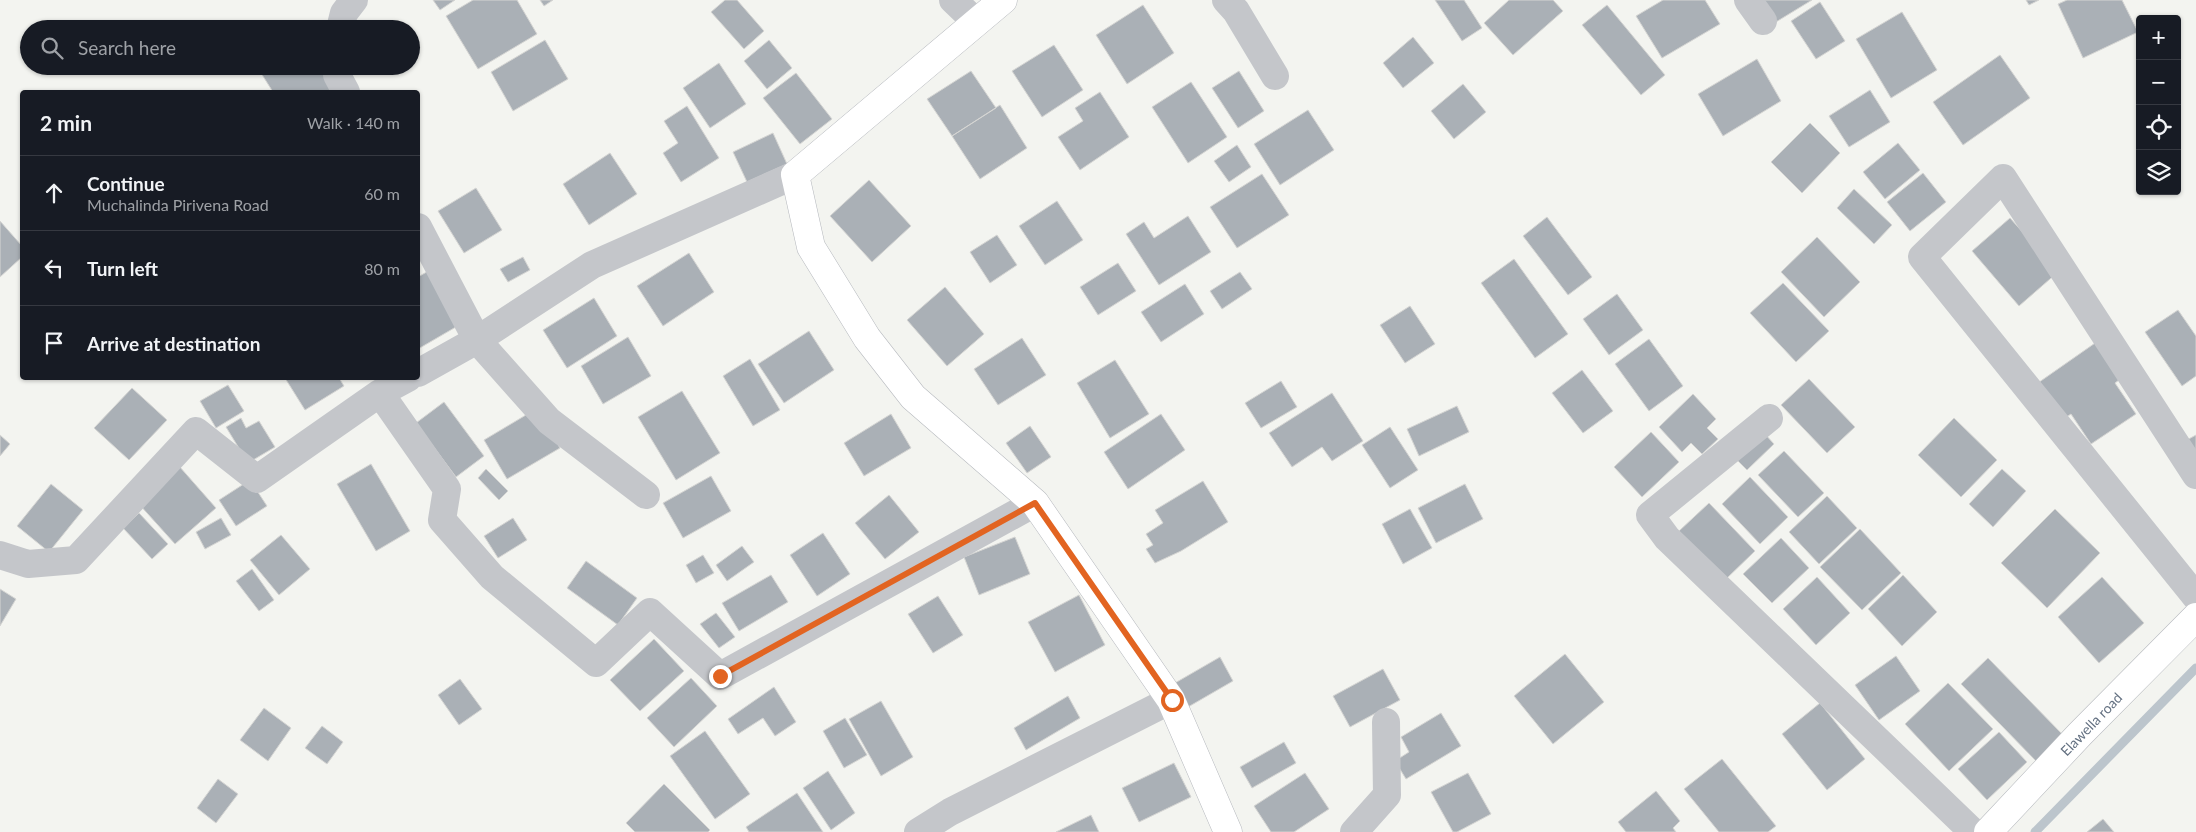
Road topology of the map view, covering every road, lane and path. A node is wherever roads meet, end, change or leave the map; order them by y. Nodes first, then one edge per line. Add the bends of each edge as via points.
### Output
1 (354, 0) edge
2 (953, 0) edge
3 (1003, 0) edge
4 (1226, 0) edge
5 (342, 20) edge
6 (976, 22) junction
7 (337, 75) edge
8 (1275, 76) dead end
9 (345, 90) edge
10 (795, 175) junction
11 (420, 231) edge
12 (477, 340) junction
13 (420, 371) edge
14 (404, 380) edge
15 (380, 393) junction
16 (1769, 418) dead end
17 (2196, 475) edge
18 (646, 495) dead end
19 (1035, 503) junction
20 (0, 555) edge
21 (2196, 597) edge
22 (2196, 617) edge
23 (1172, 700) junction
24 (1386, 722) dead end
25 (921, 831) edge
26 (1228, 832) edge
27 (1354, 832) edge
28 (1972, 832) edge
29 (1988, 832) edge

1 - 5 street
2 - 6 street
3 - 6 street
4 - 8 street
6 - 10 street
7 - 9 street
10 - 12 street via 592,265
10 - 19 street via 811,247 867,338 913,397
11 - 12 street
12 - 13 street
12 - 18 street via 549,421
14 - 15 street
15 - 19 street via 447,489 442,520 492,577 596,663 650,612 720,676
15 - 20 street via 257,479 196,431 76,560 28,564
16 - 28 street via 1650,515 1668,538
17 - 21 street via 2003,178 1922,257
19 - 23 street
22 - 29 street, Elawella road
23 - 25 street via 950,812
23 - 26 street
24 - 27 street via 1387,796

